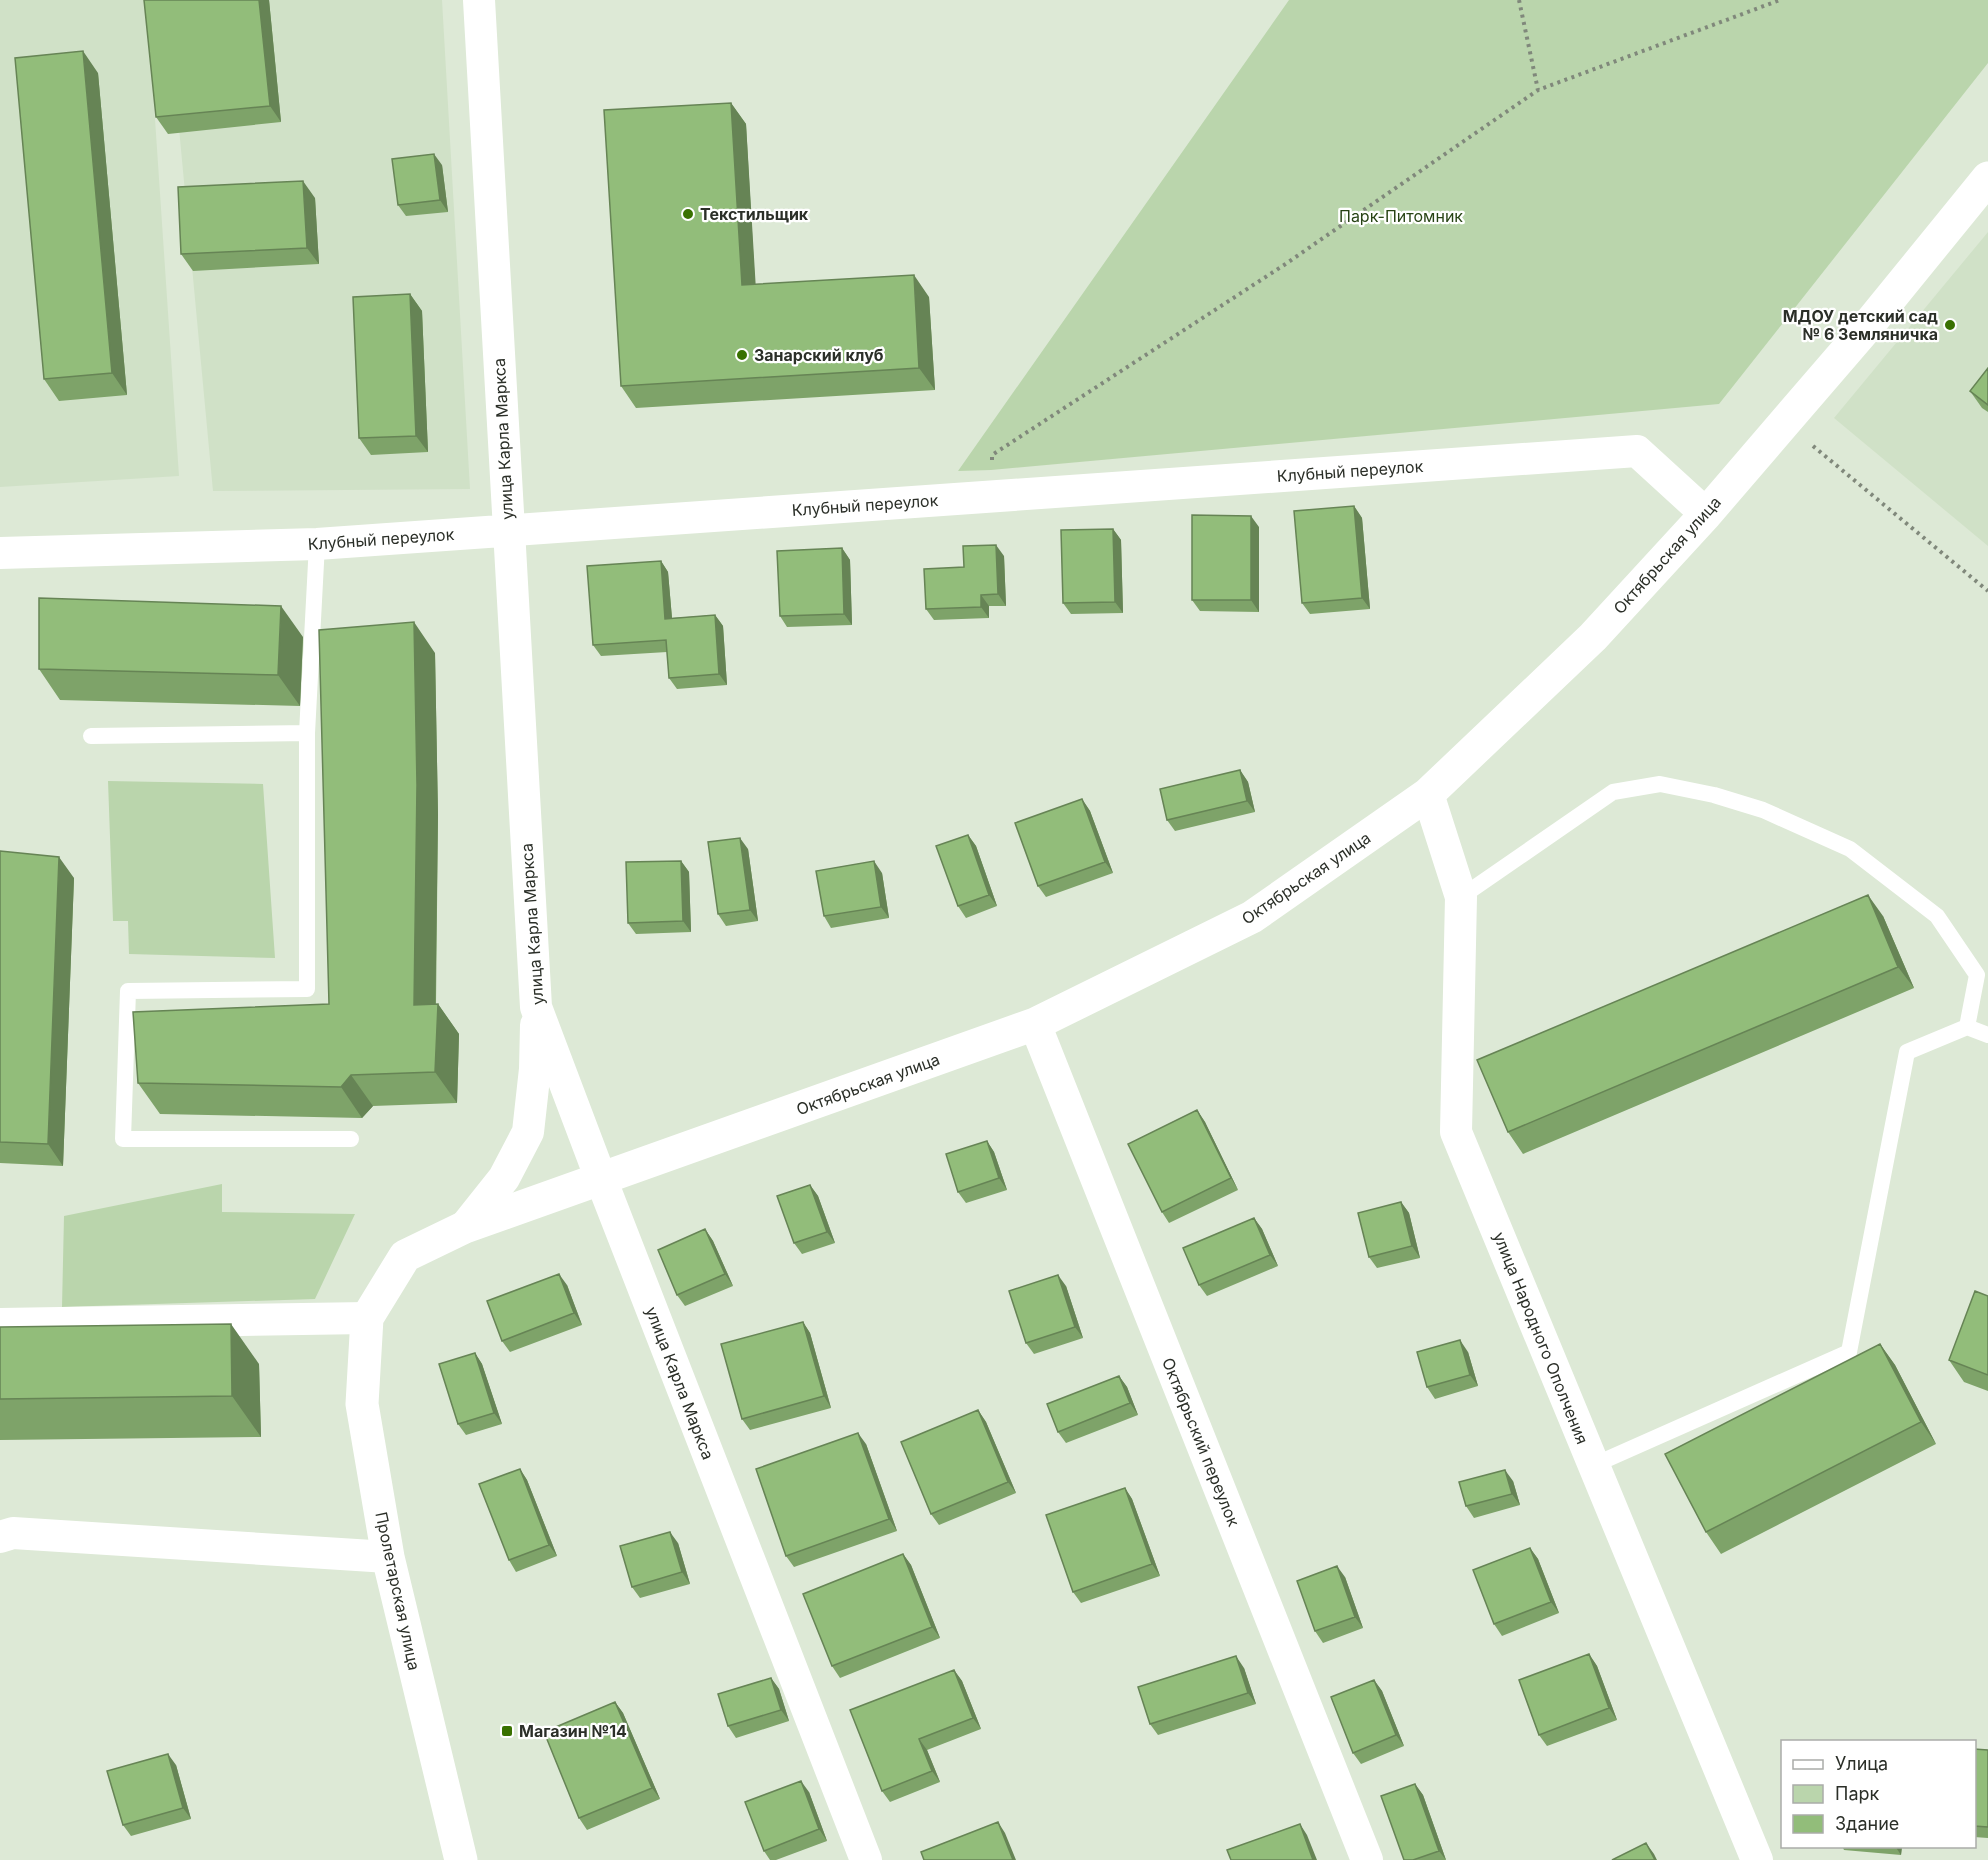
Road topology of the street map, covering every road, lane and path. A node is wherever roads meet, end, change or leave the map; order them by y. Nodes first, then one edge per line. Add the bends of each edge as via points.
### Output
1 (479, 0) edge
2 (1519, 0) edge
3 (1779, 0) edge
4 (1538, 90) junction
5 (1988, 178) edge
6 (1785, 422) junction
7 (990, 496) junction
8 (1706, 514) junction
9 (508, 531) junction
10 (317, 544) junction
11 (0, 553) edge
12 (1988, 591) edge
13 (307, 732) junction
14 (91, 736) dead end
15 (1428, 794) junction
16 (1461, 897) junction
17 (536, 1006) junction
18 (1035, 1024) junction
19 (1967, 1027) junction
20 (1988, 1035) edge
21 (351, 1139) dead end
22 (601, 1179) junction
23 (465, 1227) junction
24 (367, 1318) junction
25 (0, 1324) edge
26 (1594, 1465) junction
27 (0, 1537) edge
28 (388, 1557) junction
29 (461, 1860) edge
30 (866, 1860) edge
31 (1367, 1860) edge
32 (1757, 1860) edge

1 - 9 street, улица Карла Маркса
2 - 4 path
3 - 4 path
4 - 7 path via 1284,265 992,455
5 - 6 street, Октябрьская улица
6 - 8 street, Октябрьская улица
6 - 12 path
7 - 8 street, Клубный переулок via 1637,450
7 - 9 street, Клубный переулок
8 - 15 street, Октябрьская улица via 1593,637
9 - 10 street, Клубный переулок
9 - 17 street, улица Карла Маркса
10 - 11 street, Клубный переулок
10 - 13 lane
13 - 14 lane
13 - 21 lane via 307,989 128,991 123,1139
15 - 16 street, улица Народного Ополчения
15 - 18 street, Октябрьская улица via 1252,917
16 - 19 lane via 1613,792 1660,784 1714,795 1763,810 1850,849 1937,916 1977,975
16 - 26 street, улица Народного Ополчения via 1456,1132
17 - 22 street, улица Карла Маркса
17 - 23 street via 535,1069 528,1131 504,1178
18 - 22 street, Октябрьская улица
18 - 31 street, Октябрьский переулок
19 - 20 lane
19 - 26 lane via 1907,1052 1849,1352
22 - 23 street, Октябрьская улица
22 - 30 street, улица Карла Маркса
23 - 24 street, Октябрьская улица via 405,1256
24 - 25 street
24 - 28 street, Пролетарская улица via 362,1404
26 - 32 street, улица Народного Ополчения
27 - 28 street via 13,1533
28 - 29 street, Пролетарская улица

